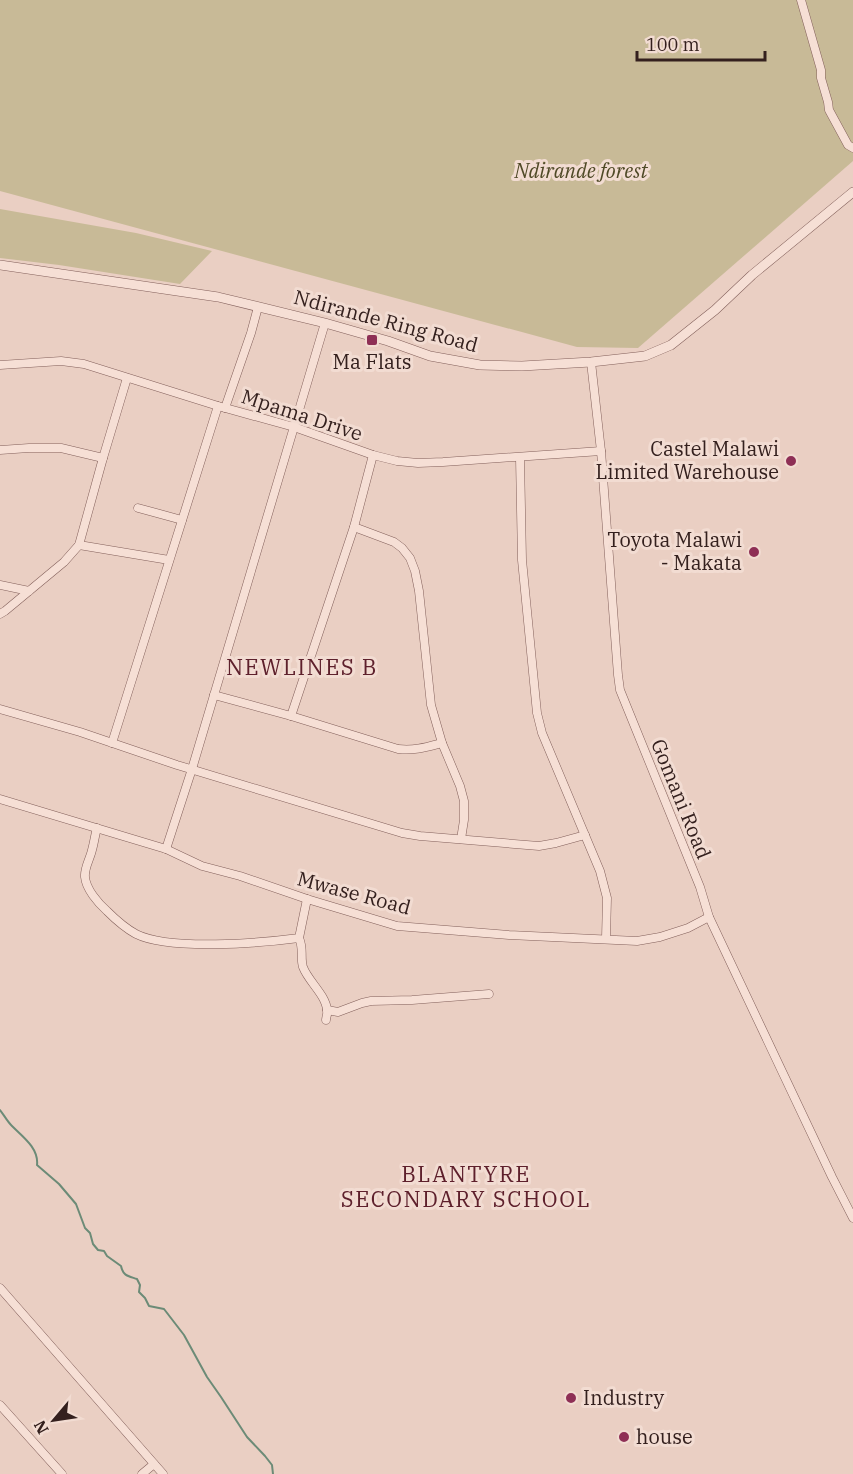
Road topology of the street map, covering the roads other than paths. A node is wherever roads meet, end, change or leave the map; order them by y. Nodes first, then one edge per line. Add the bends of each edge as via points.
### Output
1 (801, 0) edge
2 (853, 148) edge
3 (853, 192) edge
4 (0, 266) edge
5 (258, 307) junction
6 (325, 323) junction
7 (591, 362) junction
8 (0, 365) edge
9 (127, 378) junction
10 (221, 407) junction
11 (294, 427) junction
12 (0, 450) edge
13 (601, 451) junction
14 (373, 455) junction
15 (103, 458) junction
16 (520, 458) junction
17 (138, 507) dead end
18 (182, 520) junction
19 (354, 527) junction
20 (79, 545) junction
21 (169, 560) junction
22 (0, 585) edge
23 (29, 591) junction
24 (0, 614) edge
25 (214, 695) junction
26 (0, 709) edge
27 (291, 716) junction
28 (112, 743) junction
29 (442, 743) junction
30 (192, 769) junction
31 (0, 799) edge
32 (97, 828) junction
33 (585, 835) junction
34 (461, 839) junction
35 (166, 849) junction
36 (307, 899) junction
37 (709, 917) junction
38 (300, 938) junction
39 (606, 938) junction
40 (489, 994) dead end
41 (327, 1010) junction
42 (326, 1020) dead end
43 (853, 1218) edge
44 (0, 1288) edge
45 (0, 1405) edge
46 (154, 1464) junction
47 (62, 1474) edge
48 (142, 1474) edge
49 (163, 1474) edge

1 - 2 street via 829,110
3 - 7 street, Ndirande Ring Road via 671,345 645,356
4 - 5 street, Ndirande Ring Road via 218,297
5 - 6 street, Ndirande Ring Road
5 - 10 street
6 - 7 street, Ndirande Ring Road via 430,356 480,365
6 - 11 street
7 - 13 street, Gomani Road
8 - 9 street, Mpama Drive via 72,362
9 - 10 street, Mpama Drive
9 - 15 street
10 - 11 street, Mpama Drive
10 - 18 street
11 - 14 street, Mpama Drive
11 - 25 street
12 - 15 street via 61,448
13 - 16 street, Mpama Drive
13 - 37 street, Gomani Road via 620,690
14 - 16 street, Mpama Drive via 418,463
14 - 19 street
15 - 20 street
16 - 33 street via 522,560 537,713
17 - 18 street
18 - 21 street
19 - 27 street
19 - 29 street via 394,542 410,558 419,591 431,705
20 - 21 street
20 - 23 street
21 - 28 street
22 - 23 street
23 - 24 street
25 - 27 street
25 - 30 street
26 - 28 street
27 - 29 street via 398,749
28 - 30 street
29 - 34 street via 464,801
30 - 34 street via 402,833
30 - 35 street
31 - 32 street, Mwase Road
32 - 35 street, Mwase Road
32 - 38 street via 85,876 88,885 99,904 136,934 181,944
33 - 34 street via 538,846
33 - 39 street via 607,898
35 - 36 street, Mwase Road via 202,866
36 - 38 street
36 - 39 street, Mwase Road via 397,926
37 - 39 street, Mwase Road via 660,938
37 - 43 street, Gomani Road
38 - 41 street via 304,970
40 - 41 street via 371,1001 338,1012
41 - 42 street
44 - 46 street
45 - 47 street
46 - 48 street
46 - 49 street

